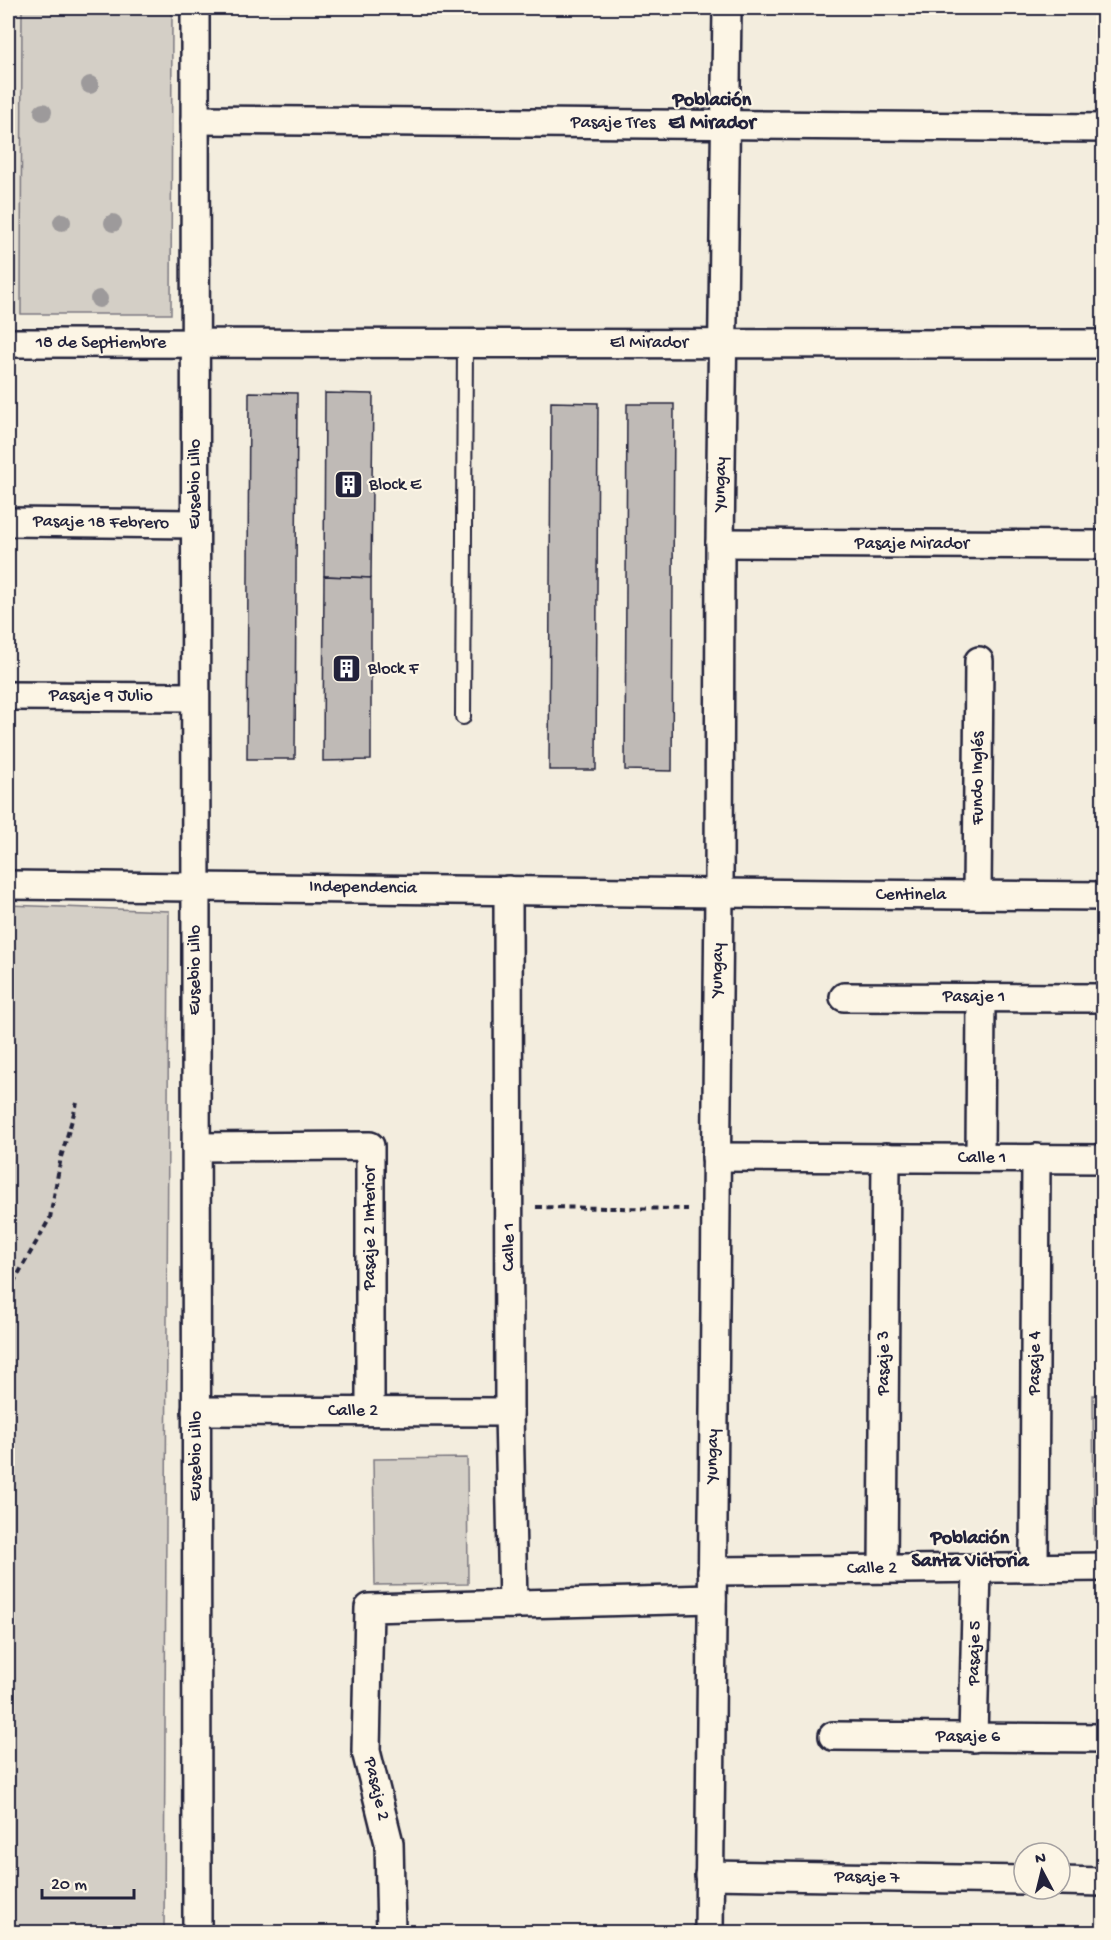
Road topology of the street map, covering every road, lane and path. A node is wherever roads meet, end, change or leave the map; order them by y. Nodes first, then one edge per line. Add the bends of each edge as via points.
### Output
1 (195, 8) edge
2 (727, 8) edge
3 (195, 120) junction
4 (726, 124) junction
5 (1104, 128) edge
6 (8, 343) edge
7 (195, 343) junction
8 (465, 343) junction
9 (723, 343) junction
10 (1104, 344) edge
11 (8, 522) edge
12 (195, 524) junction
13 (720, 543) junction
14 (1104, 545) edge
15 (979, 661) dead end
16 (8, 696) edge
17 (195, 697) junction
18 (463, 717) dead end
19 (8, 885) edge
20 (195, 886) junction
21 (508, 890) junction
22 (719, 893) junction
23 (977, 895) junction
24 (1104, 896) edge
25 (843, 997) dead end
26 (981, 997) junction
27 (1104, 998) edge
28 (77, 1103) dead end
29 (196, 1147) junction
30 (716, 1157) junction
31 (886, 1157) junction
32 (980, 1158) junction
33 (1036, 1158) junction
34 (1104, 1159) edge
35 (509, 1207) junction
36 (715, 1209) junction
37 (8, 1292) edge
38 (196, 1411) junction
39 (370, 1412) junction
40 (509, 1412) junction
41 (1104, 1567) edge
42 (976, 1568) junction
43 (1034, 1568) junction
44 (883, 1569) junction
45 (712, 1571) junction
46 (712, 1599) junction
47 (513, 1604) junction
48 (833, 1736) dead end
49 (973, 1738) junction
50 (1104, 1738) edge
51 (709, 1875) junction
52 (1012, 1880) edge
53 (1072, 1881) edge
54 (1104, 1882) edge
55 (197, 1932) edge
56 (391, 1932) edge
57 (709, 1932) edge

1 - 3 street, Eusebio Lillo
2 - 4 street, Yungay
3 - 4 street, Pasaje Tres
3 - 7 street, Eusebio Lillo
4 - 5 street, Pasaje Tres
4 - 9 street, Yungay
6 - 7 street, 18 de Septiembre
7 - 8 street, El Mirador
7 - 12 street, Eusebio Lillo
8 - 9 street, El Mirador
8 - 18 lane
9 - 10 street, El Mirador
9 - 13 street, Yungay
11 - 12 street, Pasaje 18 Febrero
12 - 17 street, Eusebio Lillo
13 - 14 street, Pasaje Mirador
13 - 22 street, Yungay
15 - 23 street, Fundo Inglés
16 - 17 street, Pasaje 9 Julio
17 - 20 street, Eusebio Lillo
19 - 20 street, Independencia
20 - 21 street, Independencia
20 - 29 street, Eusebio Lillo
21 - 22 street, Independencia
21 - 35 street, Calle 1
22 - 23 street, Centinela
22 - 30 street, Yungay
23 - 24 street, Centinela
25 - 26 street, Pasaje 1
26 - 27 street, Pasaje 1
26 - 32 street
28 - 37 path via 61,1157 50,1218
29 - 38 street, Eusebio Lillo
29 - 39 street, Pasaje 2 Interior via 370,1146
30 - 31 street, Calle 1
30 - 36 street, Yungay
31 - 32 street, Calle 1
31 - 44 street, Pasaje 3
32 - 33 street, Calle 1
33 - 34 street, Calle 1
33 - 43 street, Pasaje 4
35 - 36 path
35 - 40 street, Calle 1
36 - 45 street, Yungay
38 - 39 street, Calle 2
38 - 55 street, Eusebio Lillo
39 - 40 street, Calle 2
40 - 47 street, Calle 1
41 - 43 street, Calle 2
42 - 43 street, Calle 2
42 - 44 street, Calle 2
42 - 49 street, Pasaje 5
44 - 45 street, Calle 2
45 - 46 street, Yungay
46 - 47 street
46 - 51 street, Yungay
47 - 56 street, Pasaje 2 via 369,1608 366,1751 389,1844
48 - 49 street, Pasaje 6
49 - 50 street, Pasaje 6
51 - 52 street, Pasaje 7
51 - 57 street, Yungay
53 - 54 street

